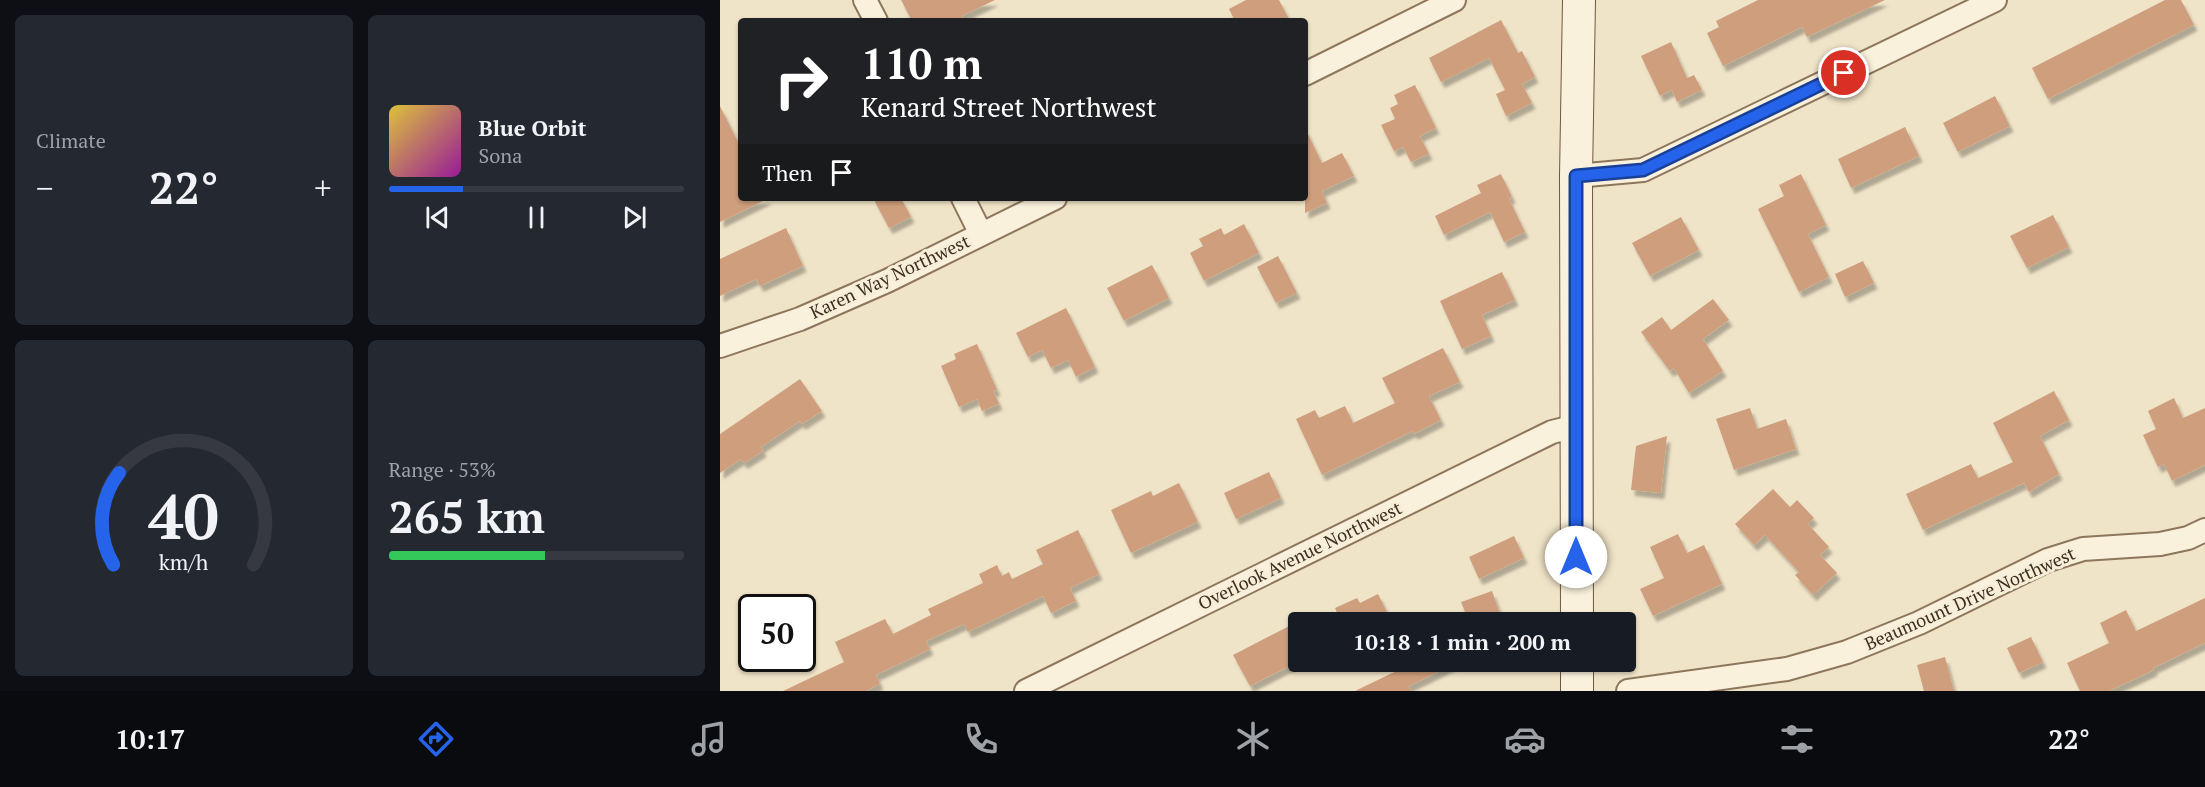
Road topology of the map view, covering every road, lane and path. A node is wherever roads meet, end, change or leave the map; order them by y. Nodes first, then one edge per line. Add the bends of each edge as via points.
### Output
1 (865, 0) edge
2 (1454, 0) edge
3 (1579, 0) edge
4 (1995, 0) edge
5 (874, 18) edge
6 (1308, 73) edge
7 (1576, 176) junction
8 (964, 201) edge
9 (1049, 201) edge
10 (981, 234) junction
11 (720, 346) edge
12 (1576, 426) junction
13 (2205, 530) edge
14 (1577, 612) edge
15 (1577, 672) edge
16 (1026, 691) edge
17 (1577, 691) edge
18 (1628, 691) edge

1 - 5 street
2 - 6 street
3 - 7 main road
4 - 7 street via 1643,170
7 - 12 main road
8 - 10 street
9 - 10 street, Karen Way Northwest
10 - 11 street, Karen Way Northwest via 800,319
12 - 14 main road
12 - 16 street, Overlook Avenue Northwest via 1552,432
13 - 18 street, Beaumount Drive Northwest via 2160,544 2084,549 2048,560 1919,623 1847,652 1787,669
15 - 17 main road

